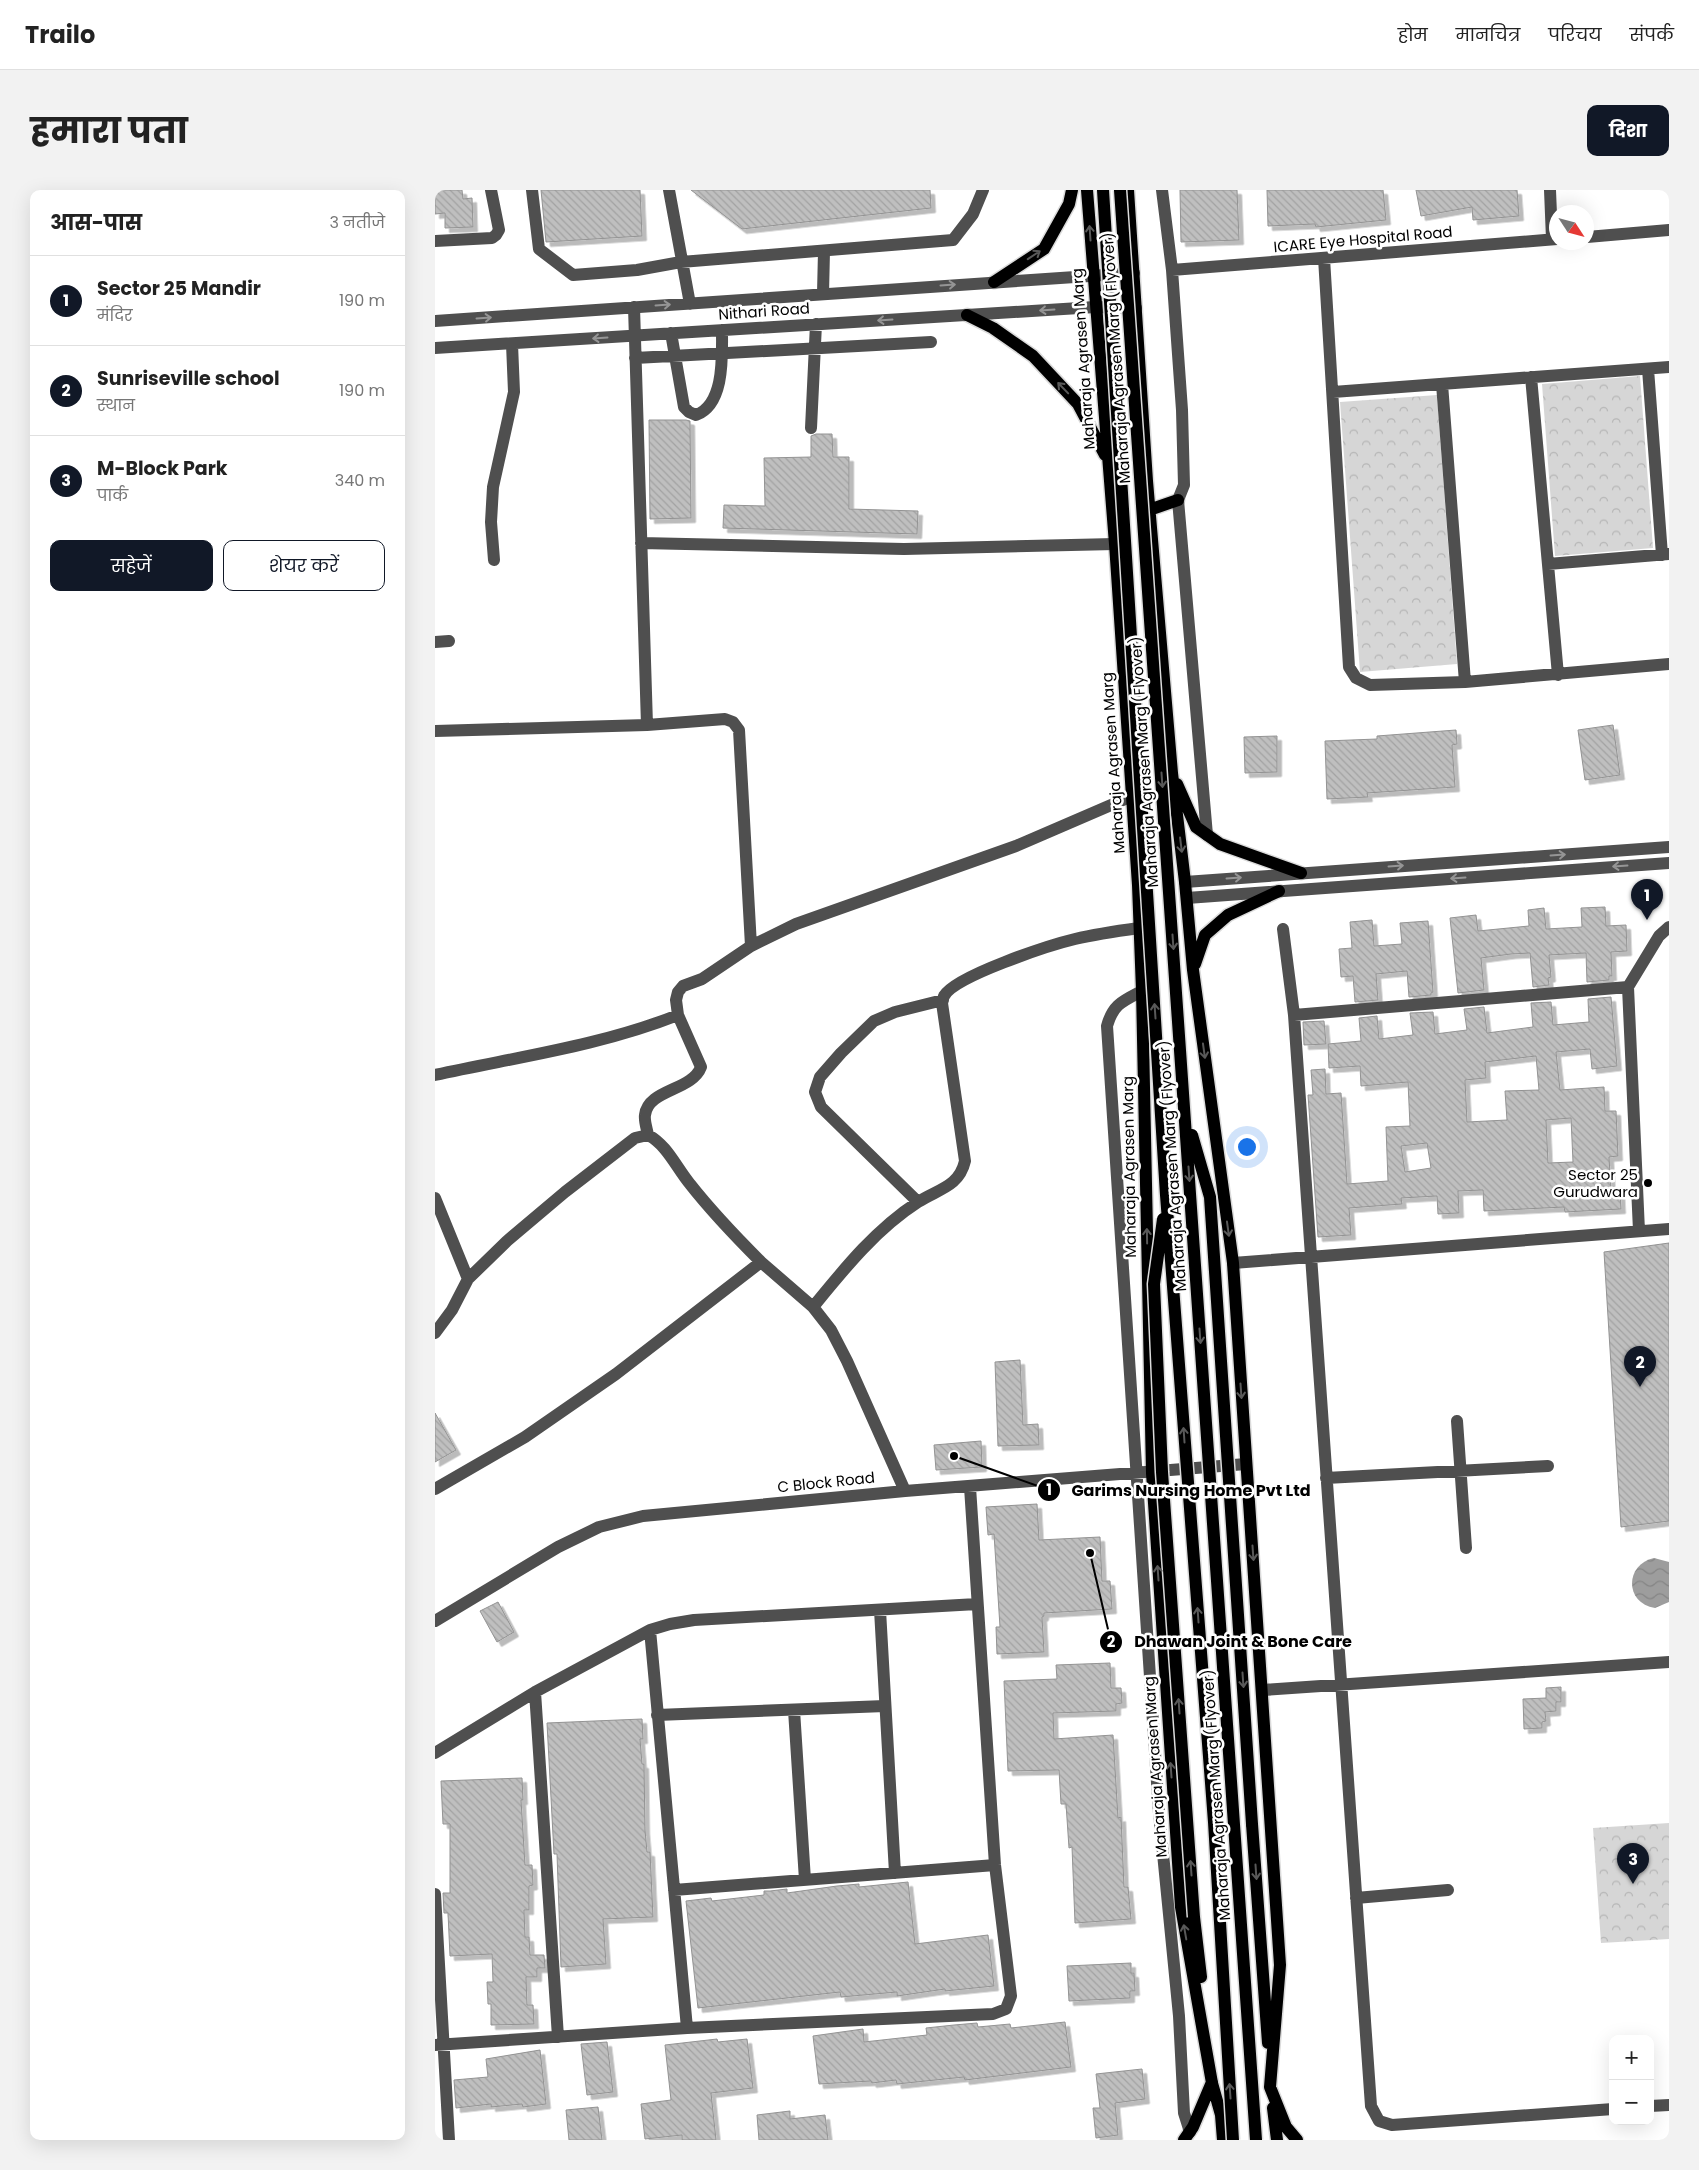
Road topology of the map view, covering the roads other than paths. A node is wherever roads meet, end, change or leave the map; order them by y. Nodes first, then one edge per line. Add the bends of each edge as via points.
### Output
1 (491, 190) edge
2 (532, 190) edge
3 (669, 190) edge
4 (983, 190) edge
5 (1072, 190) edge
6 (1087, 190) edge
7 (1103, 190) edge
8 (1121, 190) edge
9 (1128, 190) edge
10 (1162, 190) edge
11 (1549, 190) edge
12 (1551, 205) edge
13 (1669, 230) edge
14 (1594, 236) edge
15 (1549, 239) edge
16 (435, 241) edge
17 (824, 251) junction
18 (1324, 258) junction
19 (681, 262) junction
20 (1172, 270) junction
21 (1134, 272) junction
22 (1093, 275) junction
23 (994, 282) junction
24 (823, 294) junction
25 (690, 304) junction
26 (634, 307) junction
27 (1095, 307) junction
28 (1136, 308) junction
29 (967, 315) junction
30 (435, 321) edge
31 (816, 324) junction
32 (722, 330) junction
33 (671, 334) junction
34 (635, 336) junction
35 (931, 342) dead end
36 (512, 344) junction
37 (435, 348) edge
38 (815, 348) junction
39 (722, 353) junction
40 (674, 356) junction
41 (635, 358) junction
42 (1669, 367) edge
43 (1648, 369) junction
44 (1531, 377) junction
45 (1442, 384) junction
46 (1333, 392) junction
47 (811, 428) dead end
48 (1107, 459) junction
49 (1177, 500) junction
50 (1149, 510) junction
51 (641, 543) junction
52 (1115, 544) junction
53 (1665, 554) edge
54 (493, 560) dead end
55 (1548, 564) junction
56 (449, 641) dead end
57 (435, 642) edge
58 (1669, 664) edge
59 (1558, 675) junction
60 (1465, 682) junction
61 (647, 726) junction
62 (435, 732) edge
63 (1172, 773) junction
64 (1132, 796) junction
65 (1207, 835) junction
66 (1669, 847) edge
67 (1669, 863) edge
68 (1301, 873) junction
69 (1185, 882) junction
70 (1279, 891) junction
71 (1187, 898) junction
72 (1669, 927) edge
73 (1139, 928) junction
74 (1283, 929) dead end
75 (751, 946) junction
76 (1193, 970) junction
77 (1628, 987) junction
78 (1142, 991) junction
79 (943, 1000) junction
80 (678, 1015) junction
81 (1293, 1015) junction
82 (435, 1075) edge
83 (1185, 1111) junction
84 (648, 1135) junction
85 (1166, 1195) junction
86 (435, 1198) edge
87 (918, 1202) junction
88 (1669, 1228) edge
89 (1639, 1231) junction
90 (1310, 1256) junction
91 (761, 1262) junction
92 (1233, 1263) junction
93 (468, 1280) junction
94 (813, 1308) junction
95 (435, 1333) edge
96 (1457, 1421) dead end
97 (1246, 1464) junction
98 (1548, 1466) dead end
99 (1461, 1471) junction
100 (1152, 1473) junction
101 (1137, 1474) junction
102 (1326, 1478) junction
103 (970, 1487) junction
104 (435, 1489) edge
105 (905, 1491) junction
106 (1466, 1548) dead end
107 (977, 1604) junction
108 (880, 1610) junction
109 (435, 1621) edge
110 (650, 1630) junction
111 (1669, 1662) edge
112 (1341, 1685) junction
113 (1263, 1690) junction
114 (535, 1692) junction
115 (885, 1706) junction
116 (793, 1710) junction
117 (657, 1715) junction
118 (435, 1753) edge
119 (995, 1865) junction
120 (895, 1873) junction
121 (805, 1880) junction
122 (674, 1890) junction
123 (1448, 1890) dead end
124 (435, 1894) edge
125 (1356, 1898) junction
126 (436, 1920) edge
127 (687, 2028) junction
128 (558, 2037) junction
129 (439, 2045) edge
130 (1212, 2083) junction
131 (1270, 2087) junction
132 (1669, 2105) edge
133 (1654, 2106) edge
134 (1609, 2109) edge
135 (1187, 2136) edge
136 (449, 2140) edge
137 (1223, 2140) edge
138 (1233, 2140) edge
139 (1256, 2140) edge
140 (1277, 2140) edge
141 (1297, 2140) edge

1 - 16 street via 499,230 496,235 492,238
2 - 19 street via 539,249 573,275 637,270
3 - 19 street
4 - 17 street via 973,214 953,240
23 -> 5 main road via 1044,249 1069,204
22 -> 6 main road, Maharaja Agrasen Marg
85 -> 7 main road, Maharaja Agrasen Marg (Flyover), bridge
8 -> 83 main road, Maharaja Agrasen Marg (Flyover), bridge
9 - 21 main road
10 - 20 street
11 - 12 street
13 - 14 street
15 - 18 street, ICARE Eye Hospital Road
17 - 19 street
17 - 24 street
18 - 20 street, ICARE Eye Hospital Road
18 - 46 street
19 - 25 street
20 - 49 street via 1184,485
21 - 22 street
21 - 28 main road
22 - 23 street
22 - 27 main road, Maharaja Agrasen Marg
24 -> 23 street
24 - 25 street
26 -> 25 street
30 -> 26 street
26 - 34 street
27 - 28 street, Nithari Road
27 -> 29 street, Nithari Road
27 - 48 main road, Maharaja Agrasen Marg
28 - 50 main road
29 -> 31 street, Nithari Road
48 -> 29 main road via 1078,404 1033,356 993,328
31 - 32 street, Nithari Road
31 - 38 street
32 - 33 street, Nithari Road
32 - 39 street
33 - 34 street, Nithari Road
33 - 40 street
34 -> 36 street, Nithari Road
34 - 41 street
35 - 38 street
36 - 37 street, Nithari Road
36 - 54 street via 514,392 493,487
38 - 39 street
38 - 47 street
39 - 40 street
39 - 40 street via 715,394 704,412 696,415 684,407
40 - 41 street
41 - 51 street
42 - 43 street
43 - 44 street
43 - 53 street
44 - 45 street
44 - 55 street
45 - 46 street
45 - 60 street
46 - 60 street via 1349,667 1356,678 1370,685
48 - 52 main road, Maharaja Agrasen Marg
49 - 50 main road
49 - 65 street
50 - 63 main road
51 - 52 street via 905,550
51 - 61 street
52 - 64 main road, Maharaja Agrasen Marg
53 - 55 street
55 - 59 street
56 - 57 street
58 - 59 street
59 - 60 street
61 - 62 street
61 - 75 street via 725,719 733,722 739,730
63 - 65 main road via 1196,827
63 -> 69 main road
64 - 73 main road, Maharaja Agrasen Marg
64 - 75 street via 1016,846 796,924
65 - 68 main road via 1220,844
68 -> 66 street
67 -> 70 street
69 -> 68 street
69 - 71 main road
70 - 71 street
70 - 76 main road via 1228,915 1205,935
71 - 76 main road
72 - 77 street via 1659,936
73 - 78 main road, Maharaja Agrasen Marg
73 - 79 street via 1071,940 1019,958 974,976 949,990
74 - 81 street
75 - 80 street via 714,972 683,986 676,1000
76 -> 92 main road
77 - 81 street
77 - 89 street
100 -> 78 main road, Maharaja Agrasen Marg
78 - 101 street via 1119,1004 1111,1013 1107,1026
79 - 87 street via 965,1161 962,1173 953,1182
79 - 87 street via 874,1021 820,1077 815,1092 821,1107
80 - 82 street via 604,1040
80 - 84 street via 701,1067 698,1076 650,1104 645,1114
81 - 90 street
83 -> 131 main road, bridge via 1210,1197
83 -> 139 main road, Maharaja Agrasen Marg (Flyover), bridge
84 - 91 street via 658,1140 689,1183
84 - 93 street via 635,1138 565,1192 507,1241
130 -> 85 main road, bridge via 1194,1917 1162,1472 1154,1284
138 -> 85 main road, Maharaja Agrasen Marg (Flyover), bridge via 1214,1822
86 - 93 street
87 - 94 street via 880,1231
88 - 89 street
89 - 90 street
90 - 92 street
90 - 102 street
91 - 94 street
91 - 104 street via 616,1374 525,1437
92 -> 97 main road
93 - 95 street
94 - 105 street via 831,1330 847,1361
96 - 99 street
97 - 100 street, C Block Road
97 -> 113 main road
98 - 99 street
99 - 102 street
99 - 106 street
100 - 101 street, C Block Road
130 -> 100 main road, Maharaja Agrasen Marg via 1181,1907
101 - 103 street, C Block Road
101 - 135 street via 1159,1813
102 - 112 street
103 - 105 street, C Block Road
103 - 107 street
105 - 109 street, C Block Road via 643,1516 599,1527 559,1547
107 - 108 street
107 - 119 street
108 - 110 street via 694,1620
108 - 115 street
110 - 114 street
110 - 117 street
111 - 112 street
112 - 113 street
112 - 125 street
113 - 131 main road via 1281,1965
114 - 118 street
114 - 128 street
115 - 116 street
115 - 120 street
116 - 117 street
116 - 121 street
117 - 122 street
119 - 120 street
119 - 127 street via 1011,1996 1005,2009 993,2014
120 - 121 street
121 - 122 street
122 - 127 street
123 - 125 street
124 - 126 street
125 - 134 street via 1371,2106 1379,2120 1392,2125
126 - 129 street
127 - 128 street
128 - 129 street
129 - 136 street
130 - 135 main road
130 - 137 main road, Maharaja Agrasen Marg via 1221,2115
131 - 140 main road
131 - 141 main road via 1286,2127
132 - 133 street

